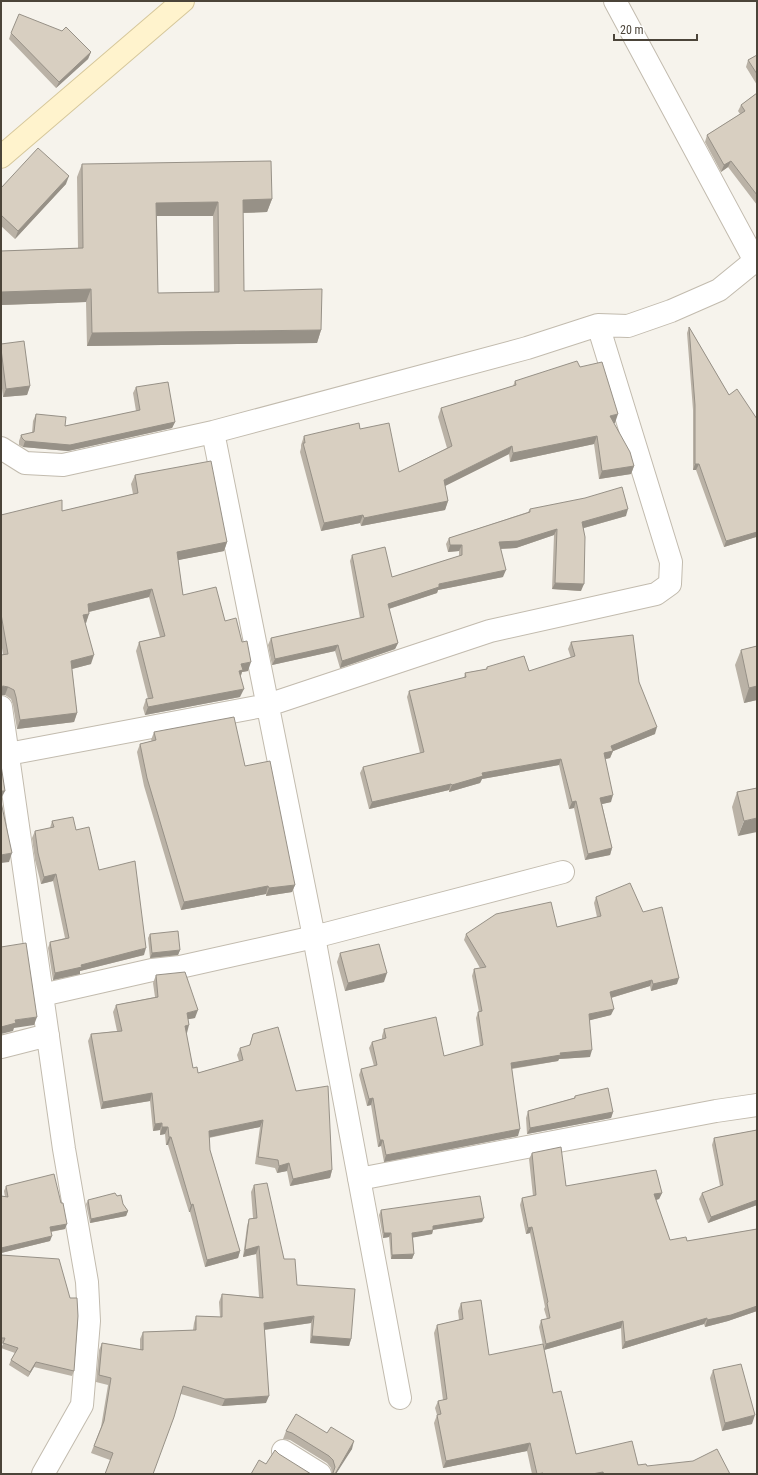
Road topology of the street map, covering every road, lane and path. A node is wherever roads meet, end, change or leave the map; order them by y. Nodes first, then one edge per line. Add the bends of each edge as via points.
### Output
1 (183, 1) edge
2 (615, 1) edge
3 (1, 157) edge
4 (756, 260) edge
5 (598, 326) junction
6 (214, 432) junction
7 (1, 448) edge
8 (268, 705) junction
9 (1, 707) edge
10 (8, 754) junction
11 (8, 802) edge
12 (563, 872) dead end
13 (314, 937) junction
14 (42, 994) junction
15 (48, 1035) junction
16 (1, 1047) edge
17 (757, 1105) edge
18 (359, 1179) junction
19 (400, 1398) dead end
20 (283, 1451) dead end
21 (43, 1474) edge
22 (320, 1474) edge

1 - 3 main road
2 - 4 street
4 - 5 street via 719,290 671,311 628,326
5 - 6 street via 527,348
5 - 8 street via 671,562 670,584 656,594 490,631
6 - 7 street via 63,465 25,463
6 - 8 street
8 - 10 street
8 - 13 street
9 - 10 street
10 - 11 street
11 - 14 street
12 - 13 street
13 - 14 street
13 - 18 street
14 - 15 street
15 - 16 street
15 - 21 street via 87,1282 90,1322 82,1405
17 - 18 street
18 - 19 street
20 - 22 street

